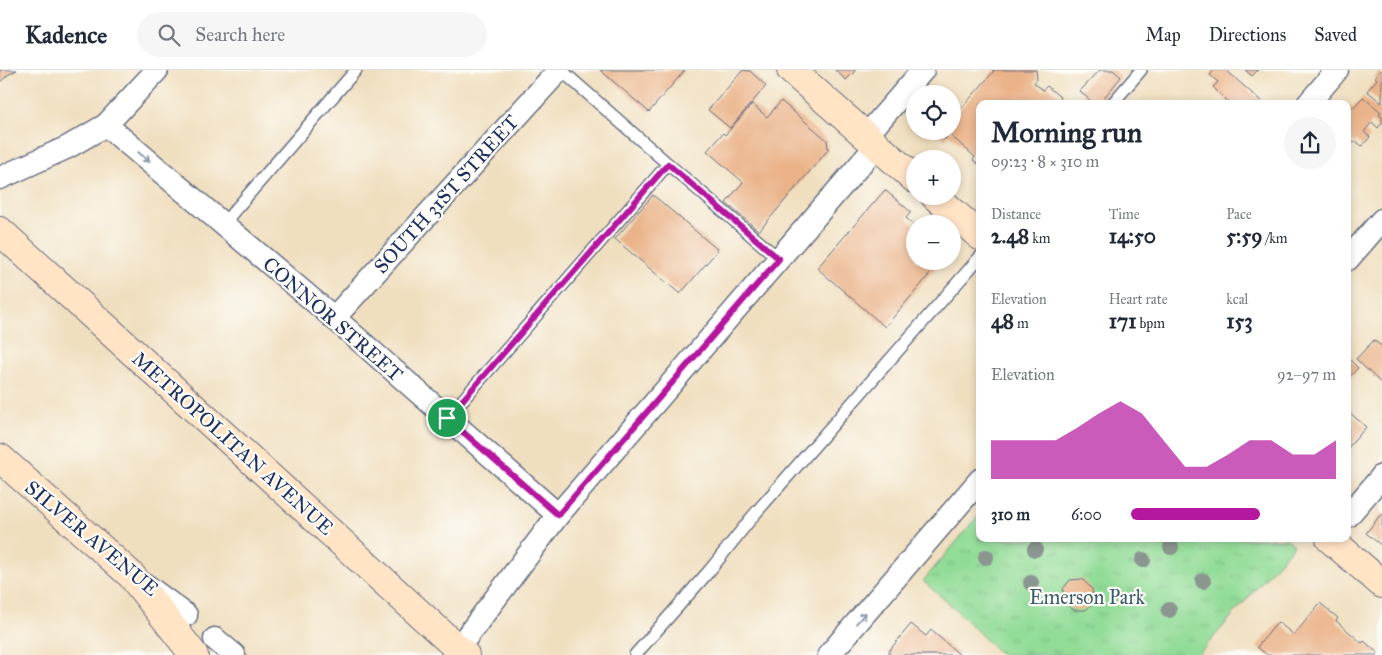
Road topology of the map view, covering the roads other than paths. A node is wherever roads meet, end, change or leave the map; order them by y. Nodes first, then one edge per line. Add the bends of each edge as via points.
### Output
1 (157, 70) edge
2 (356, 70) edge
3 (560, 70) edge
4 (791, 70) edge
5 (923, 70) edge
6 (1141, 70) edge
7 (1337, 70) edge
8 (1115, 100) edge
9 (1311, 100) edge
10 (106, 125) junction
11 (872, 141) junction
12 (668, 164) junction
13 (906, 171) edge
14 (0, 178) edge
15 (945, 205) edge
16 (1382, 220) edge
17 (222, 224) junction
18 (0, 231) edge
19 (976, 232) edge
20 (1351, 255) edge
21 (779, 259) junction
22 (976, 262) edge
23 (334, 318) junction
24 (447, 418) junction
25 (0, 458) edge
26 (1382, 476) edge
27 (976, 485) edge
28 (1351, 512) edge
29 (558, 515) junction
30 (1333, 542) edge
31 (131, 575) junction
32 (1382, 584) edge
33 (186, 615) dead end
34 (205, 647) edge
35 (459, 653) edge
36 (234, 655) edge
37 (635, 655) edge
38 (829, 655) edge

1 - 10 street
2 - 17 lane
3 - 12 lane
3 - 23 street, SOUTH 31ST STREET
4 - 11 main road
5 - 11 street
6 - 8 lane
7 - 9 street
10 - 14 street via 68,147
10 -> 17 street, CONNOR STREET
11 - 13 main road
11 - 21 street
12 - 21 lane
12 - 24 lane
15 - 19 main road
16 - 20 street
17 - 23 street, CONNOR STREET
18 - 35 main road, METROPOLITAN AVENUE
21 - 29 street
22 - 37 lane
23 - 24 street, CONNOR STREET
24 - 29 street, CONNOR STREET
25 - 31 main road, SILVER AVENUE
26 - 28 street
38 -> 27 street
29 - 35 street
30 - 32 main road
31 - 33 street, SILVER AVENUE
31 - 34 main road
34 - 36 street

